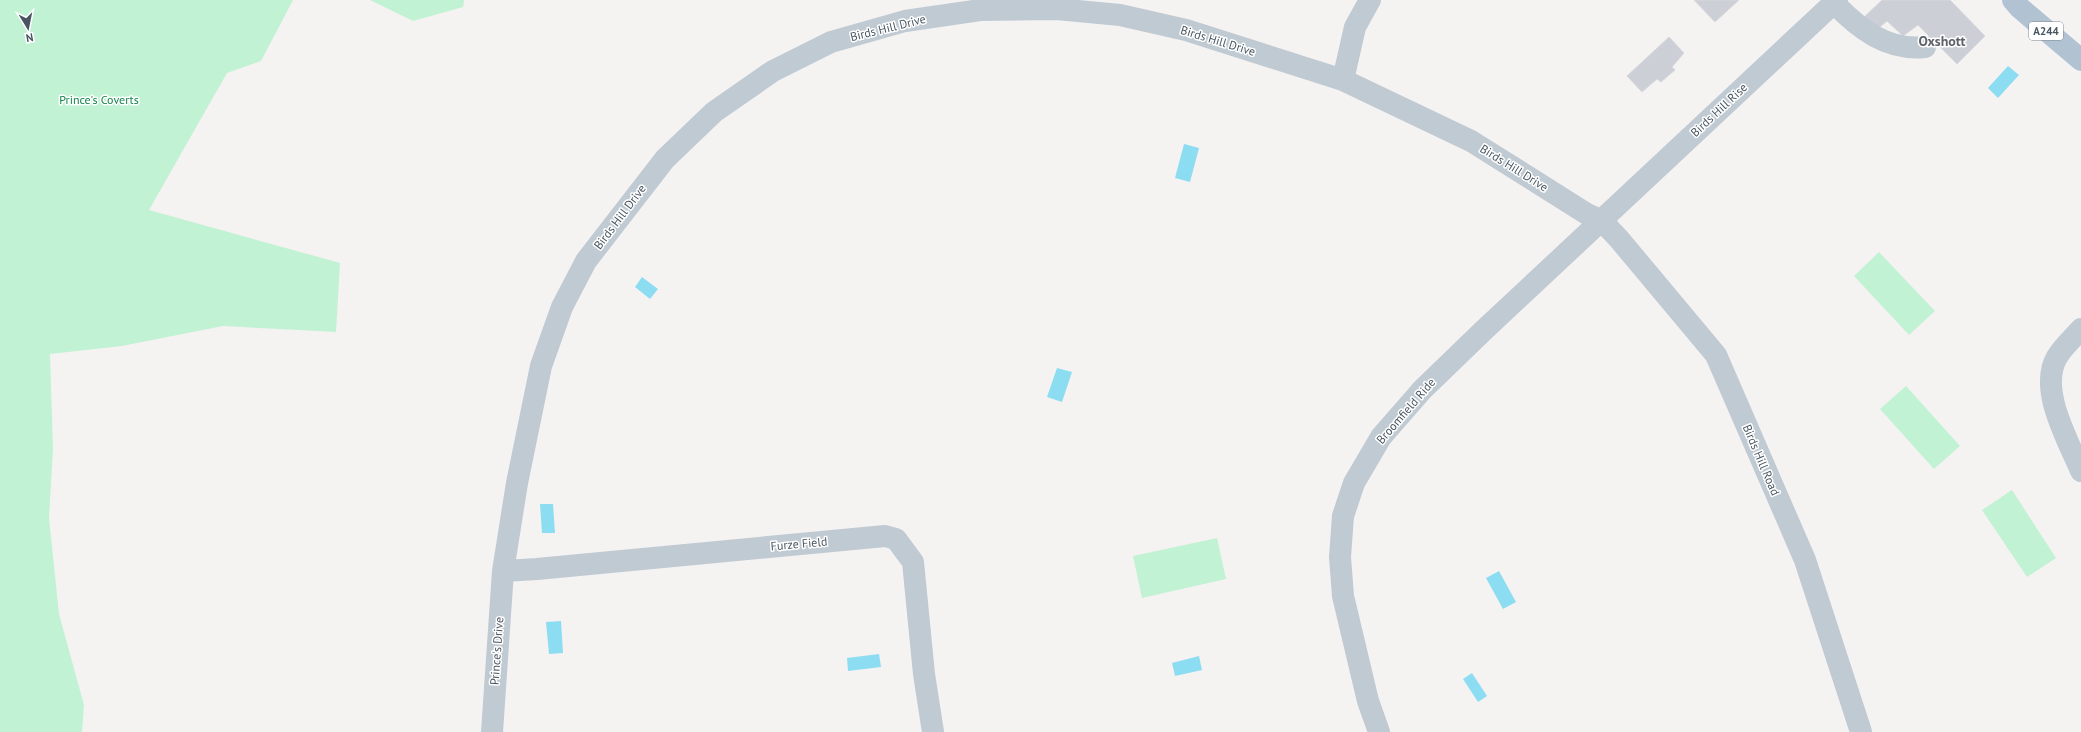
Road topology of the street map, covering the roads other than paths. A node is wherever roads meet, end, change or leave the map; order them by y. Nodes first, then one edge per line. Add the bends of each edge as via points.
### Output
1 (1370, 0) edge
2 (2013, 0) edge
3 (1836, 2) edge
4 (1925, 47) dead end
5 (2081, 60) edge
6 (1343, 80) junction
7 (1602, 221) junction
8 (2081, 329) edge
9 (2081, 471) edge
10 (503, 571) junction
11 (492, 732) edge
12 (933, 732) edge
13 (1378, 732) edge
14 (1861, 732) edge

1 - 6 street via 1355,27
2 - 5 main road, A244
3 - 4 street via 1851,20 1874,38 1912,48
3 - 7 street, Birds Hill Rise
6 - 7 street, Birds Hill Drive via 1471,141
6 - 10 street, Birds Hill Drive via 1186,30 1120,15 1057,9 980,10 905,21 831,42 773,71 714,112 665,159 586,261 562,307 541,366 517,483
7 - 13 street, Broomfield Ride via 1422,390 1381,437 1354,483 1343,516 1340,557 1343,596
7 - 14 street, Birds Hill Road via 1716,355 1805,560
8 - 9 street via 2056,358 2051,374 2051,397
10 - 11 street, Prince's Drive
10 - 12 street, Furze Field via 885,536 896,540 913,562 924,674

